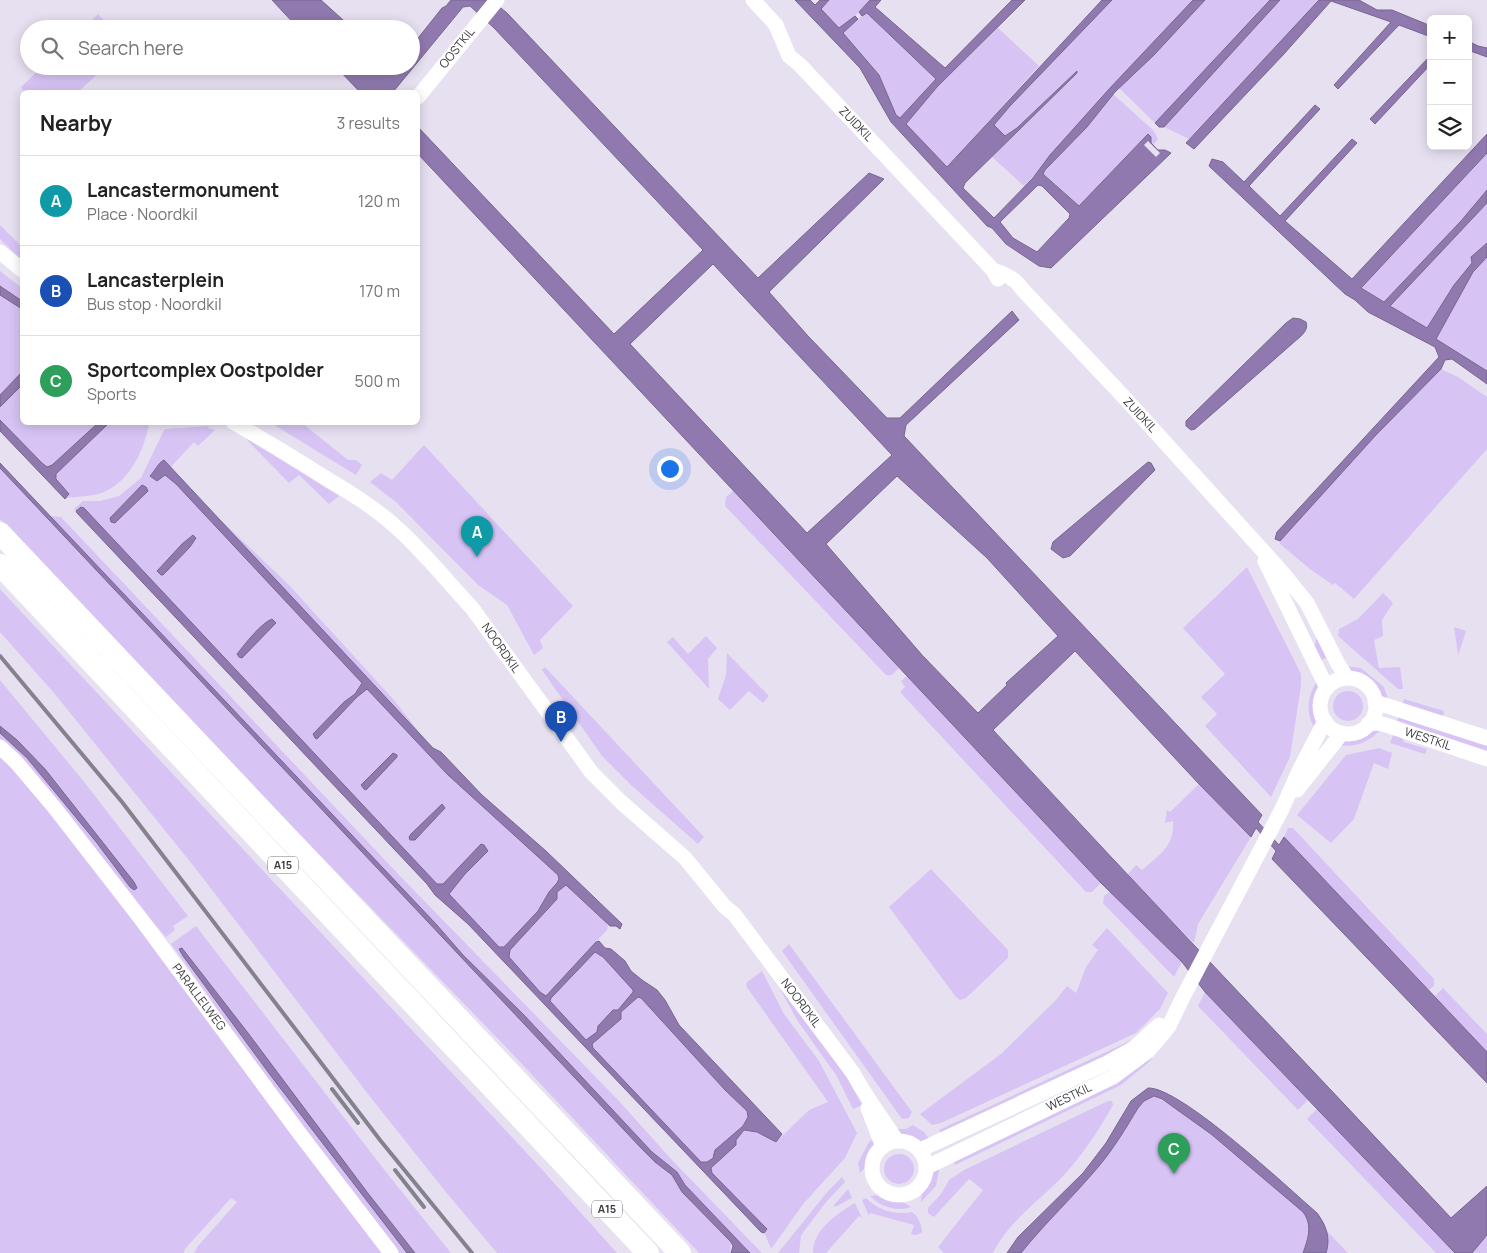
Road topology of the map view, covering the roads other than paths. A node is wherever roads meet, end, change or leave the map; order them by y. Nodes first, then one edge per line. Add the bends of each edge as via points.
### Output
1 (497, 0) edge
2 (753, 0) edge
3 (763, 0) edge
4 (800, 65) junction
5 (420, 95) edge
6 (0, 252) edge
7 (0, 262) edge
8 (20, 268) edge
9 (20, 277) edge
10 (238, 425) edge
11 (255, 425) edge
12 (0, 533) edge
13 (1256, 544) junction
14 (0, 565) edge
15 (1347, 678) junction
16 (1327, 688) junction
17 (1375, 702) junction
18 (1325, 721) junction
19 (1368, 724) junction
20 (1342, 733) junction
21 (1487, 738) edge
22 (0, 748) edge
23 (1487, 758) edge
24 (1282, 809) junction
25 (734, 914) junction
26 (1186, 989) junction
27 (890, 1144) junction
28 (920, 1150) junction
29 (566, 1166) junction
30 (926, 1166) junction
31 (392, 1253) edge
32 (631, 1253) edge
33 (648, 1253) edge
34 (680, 1253) edge

1 - 5 street, OOSTKIL
2 - 4 street, ZUIDKIL via 776,25 788,56
3 - 4 street, ZUIDKIL via 787,26
4 - 13 street, ZUIDKIL via 999,279 1022,289
6 - 8 street
7 - 9 street
10 - 25 street, NOORDKIL via 358,497 396,527 472,608 592,773 685,858
11 - 25 street, NOORDKIL via 361,490 423,543 489,616 594,766 700,862
12 - 34 highway, A15
13 - 15 street, ZUIDKIL via 1307,603
13 - 16 street, ZUIDKIL
14 - 29 highway, A15
15 - 16 street via 1336,680
15 - 17 street via 1366,685
16 - 18 street via 1320,705
17 - 19 street via 1374,714
17 - 21 street, WESTKIL
18 - 20 street
18 - 24 street, WESTKIL
19 - 20 street via 1356,732
19 - 23 street, WESTKIL via 1386,725
20 - 24 street, WESTKIL
22 - 31 street, PARALLELWEG via 49,801 135,911
24 - 26 street, WESTKIL
25 - 27 street, NOORDKIL via 853,1073 876,1108
26 - 28 street, WESTKIL via 1151,1033 1134,1048
26 - 30 street, WESTKIL via 1161,1036 1148,1051 1113,1077
27 - 28 street via 910,1143
27 - 30 street via 874,1159 872,1170 878,1184 888,1192 903,1195 916,1189 924,1179
28 - 30 street
29 - 32 highway, A15
29 - 33 highway, A15

